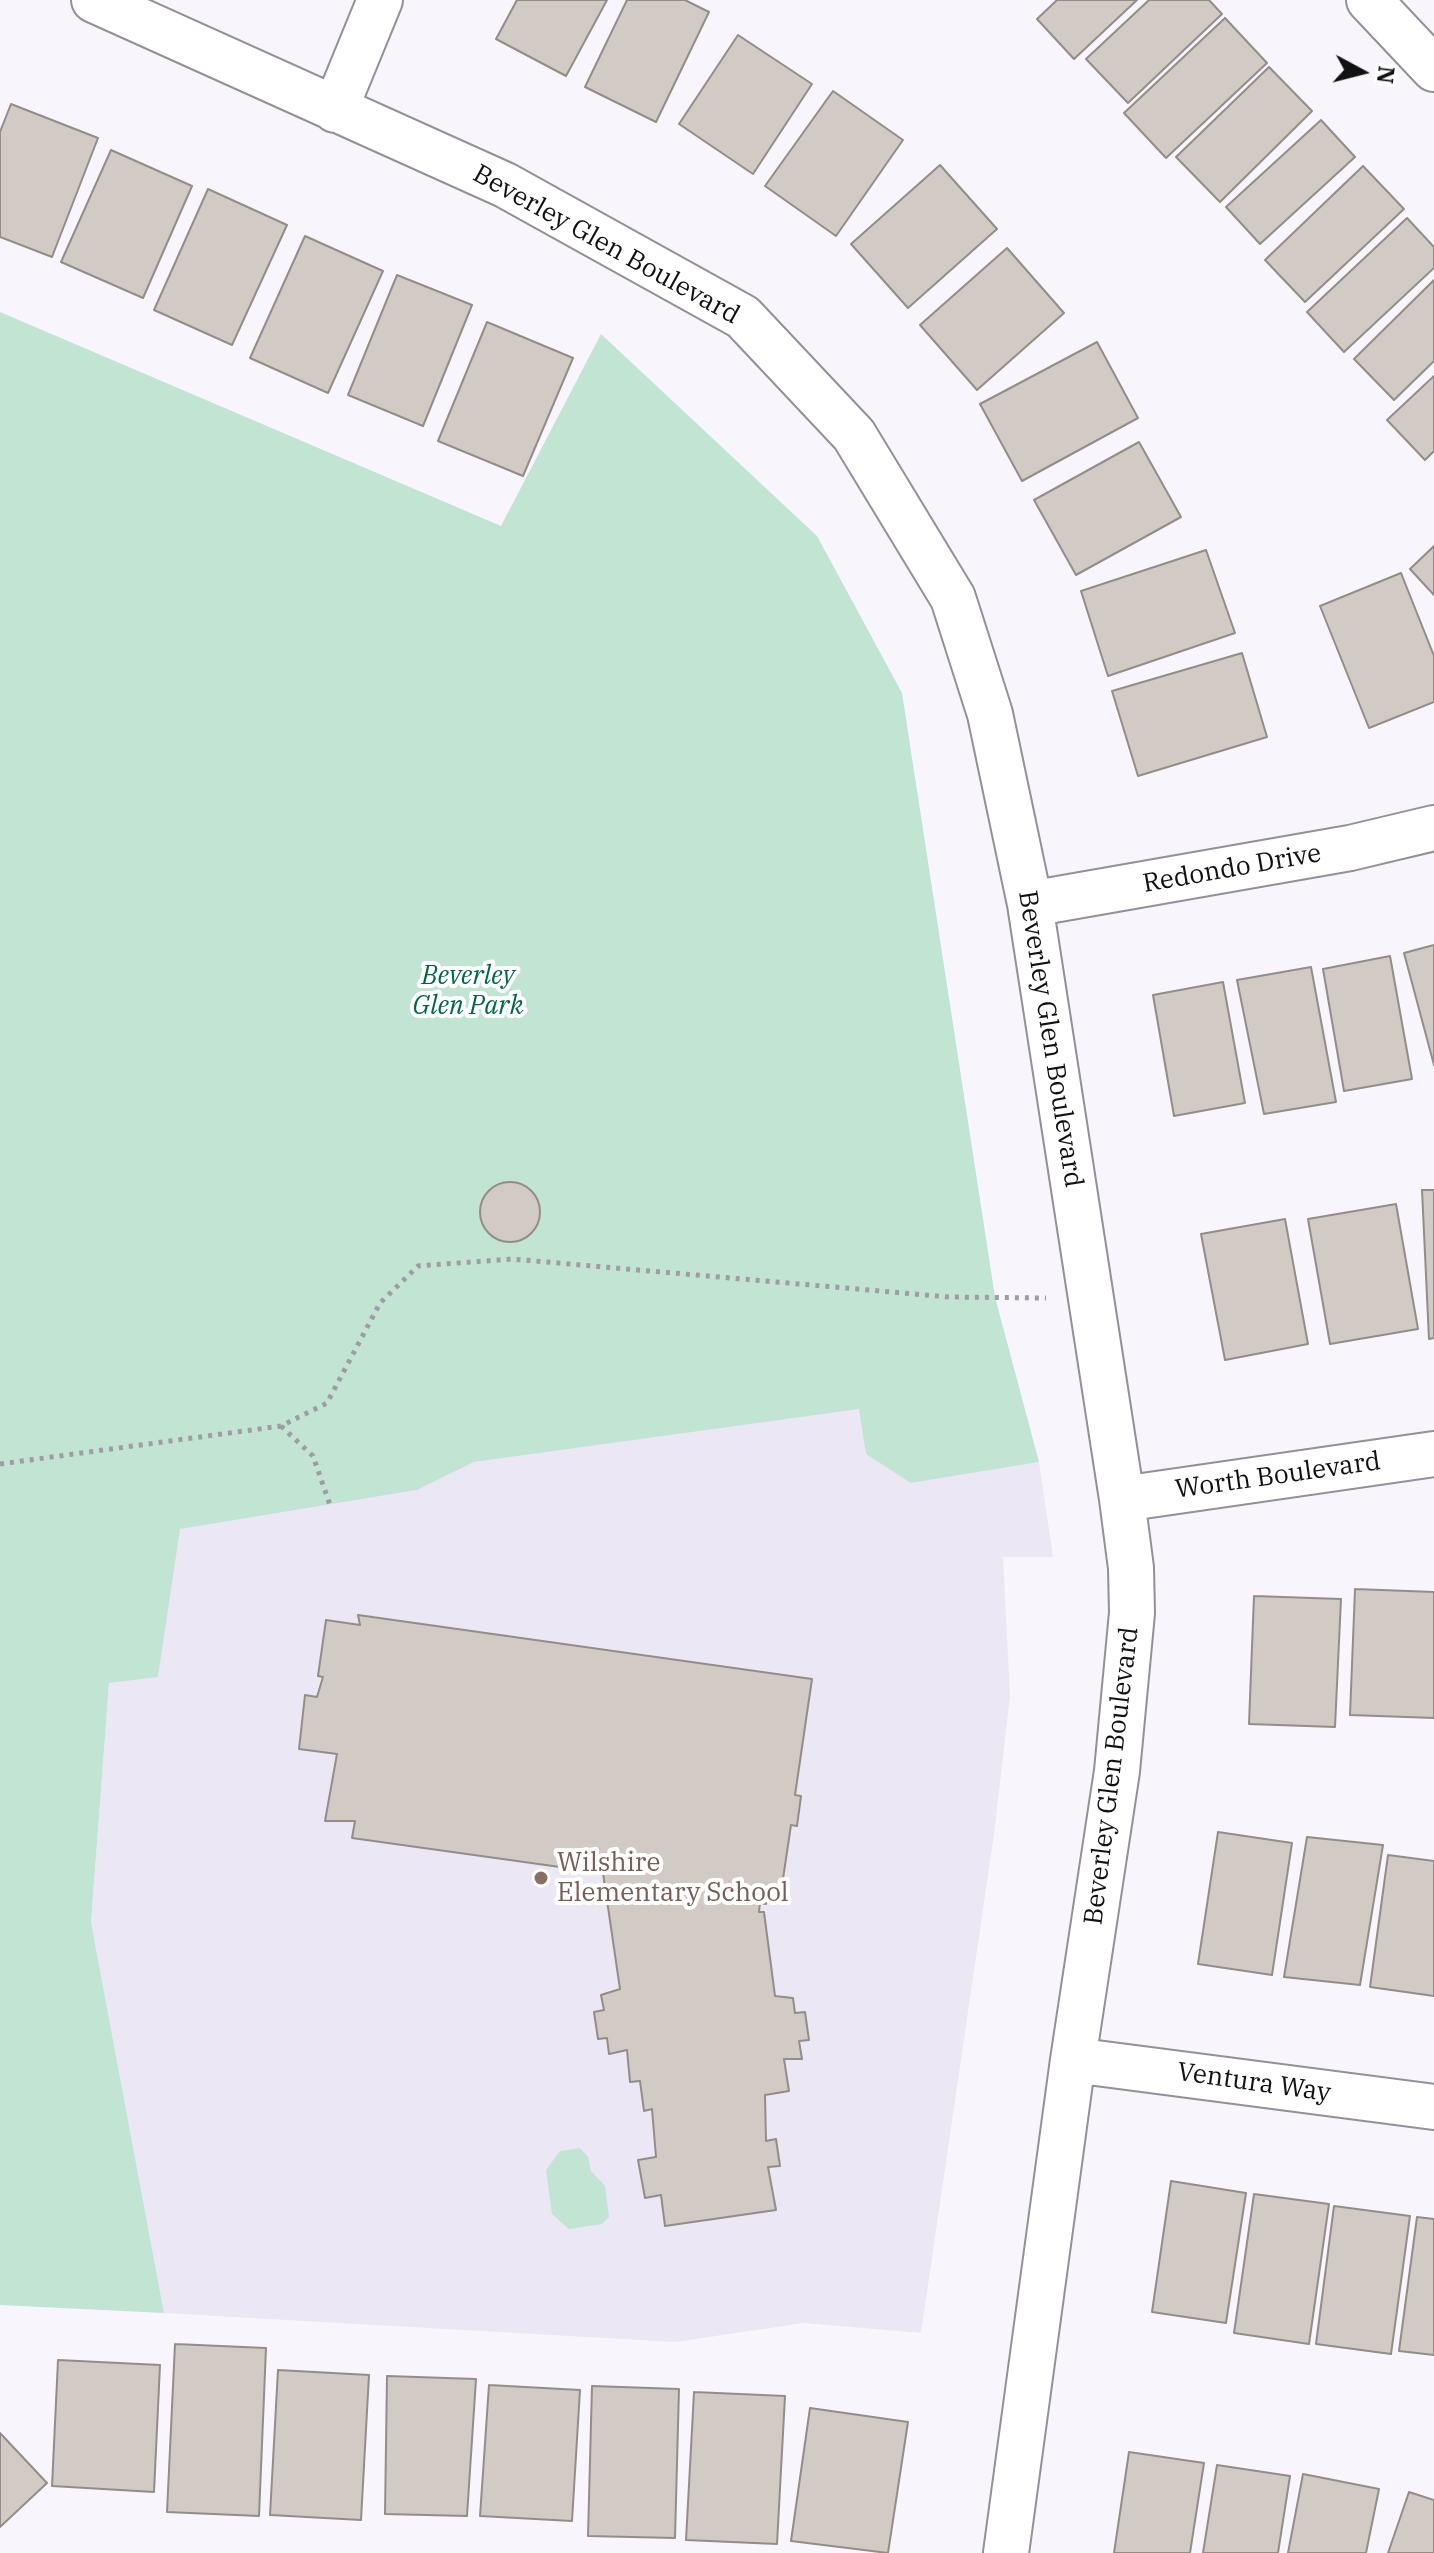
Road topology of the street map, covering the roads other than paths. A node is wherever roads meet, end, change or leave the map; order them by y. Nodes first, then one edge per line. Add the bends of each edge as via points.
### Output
1 (94, 0) edge
2 (380, 0) edge
3 (1369, 0) edge
4 (1434, 69) edge
5 (335, 110) junction
6 (1434, 828) edge
7 (1030, 904) junction
8 (1434, 1454) edge
9 (1122, 1499) junction
10 (1073, 2060) junction
11 (1434, 2107) edge
12 (1006, 2553) edge

1 - 5 street, Beverley Glen Boulevard
2 - 5 street
3 - 4 street
5 - 7 street, Beverley Glen Boulevard via 505,185 743,317 854,435 953,598 990,714
6 - 7 street, Redondo Drive via 1350,848
7 - 9 street, Beverley Glen Boulevard
8 - 9 street, Worth Boulevard
9 - 10 street, Beverley Glen Boulevard via 1131,1568 1130,1651
10 - 11 street, Ventura Way
10 - 12 street, Beverley Glen Boulevard

